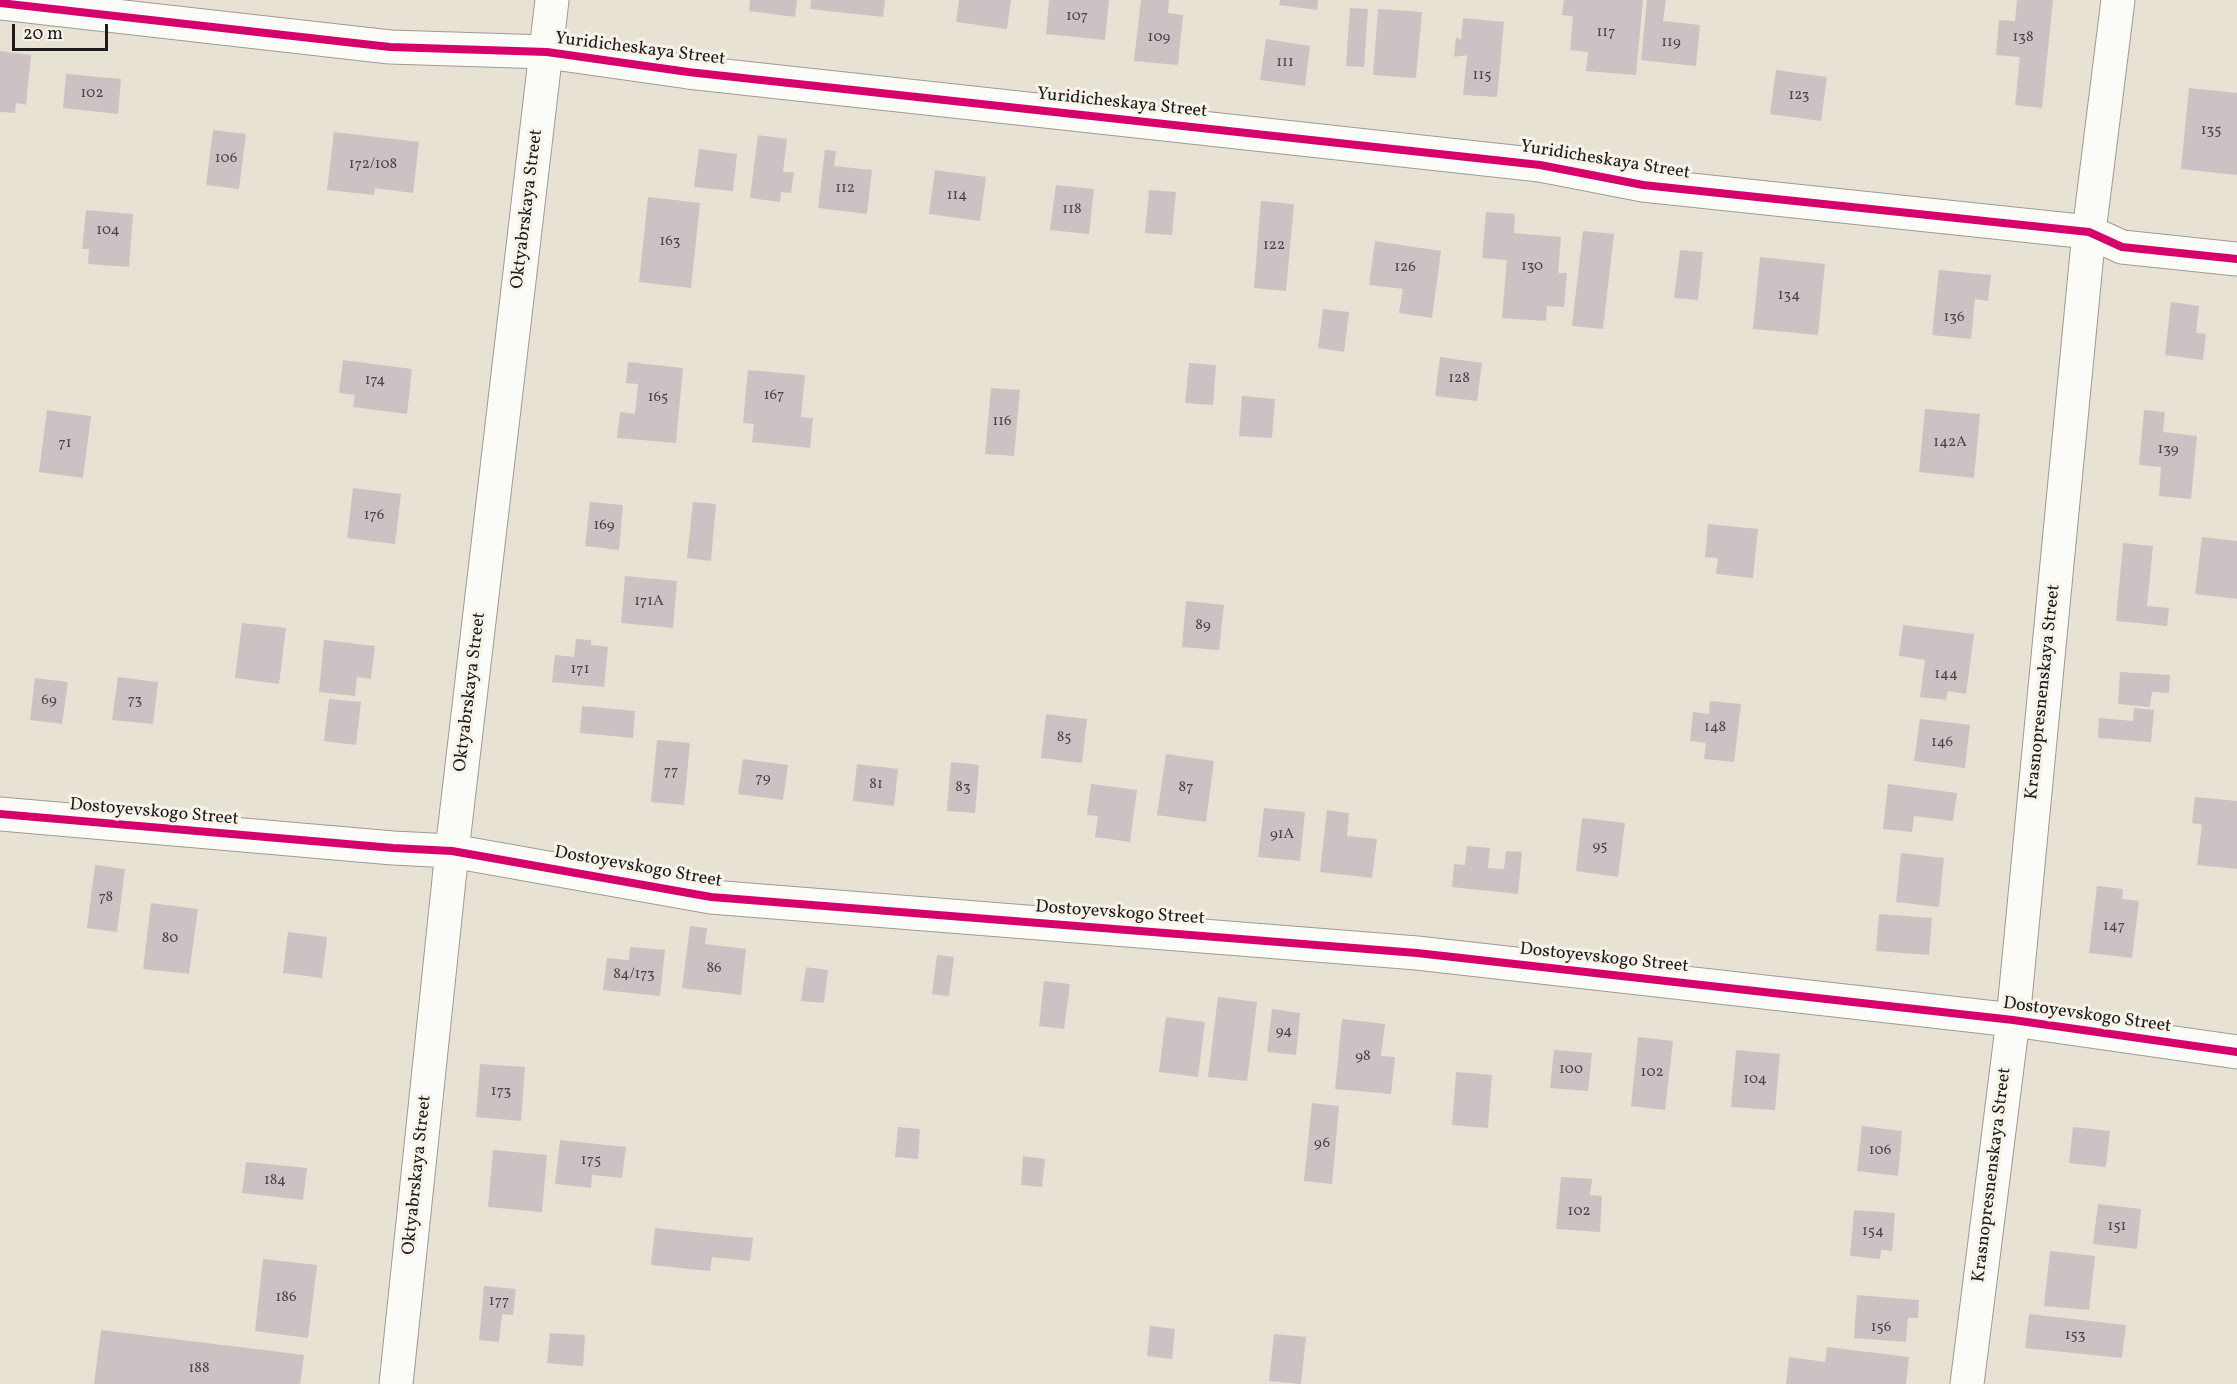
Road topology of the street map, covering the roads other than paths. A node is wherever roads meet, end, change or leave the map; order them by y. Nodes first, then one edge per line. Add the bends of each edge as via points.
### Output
1 (552, 0) edge
2 (2118, 0) edge
3 (0, 3) edge
4 (546, 52) junction
5 (2089, 232) junction
6 (2237, 259) edge
7 (0, 814) edge
8 (452, 851) junction
9 (2013, 1020) junction
10 (2237, 1052) edge
11 (396, 1384) edge
12 (1967, 1384) edge

1 - 4 street, Oktyabrskaya Street
2 - 5 street, Krasnopresnenskaya Street
3 - 4 street, Yuridicheskaya Street via 390,47
4 - 5 street, Yuridicheskaya Street via 688,72 1540,165 1643,185
4 - 8 street, Oktyabrskaya Street
5 - 6 street, Yuridicheskaya Street via 2122,247
5 - 9 street, Krasnopresnenskaya Street
7 - 8 street, Dostoyevskogo Street
8 - 9 street, Dostoyevskogo Street via 711,897 1417,952
8 - 11 street, Oktyabrskaya Street
9 - 10 street, Dostoyevskogo Street
9 - 12 street, Krasnopresnenskaya Street

